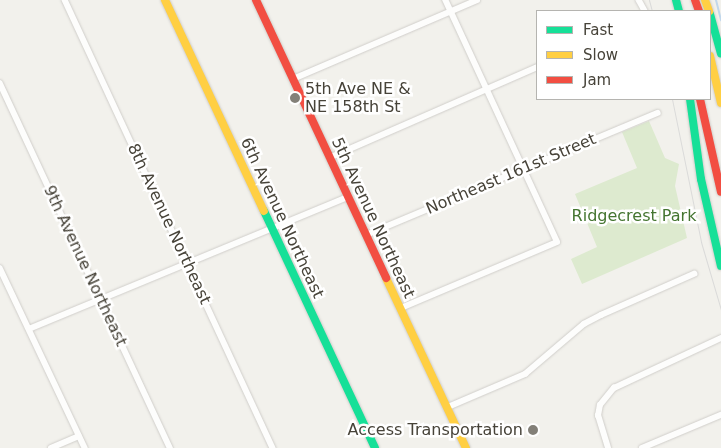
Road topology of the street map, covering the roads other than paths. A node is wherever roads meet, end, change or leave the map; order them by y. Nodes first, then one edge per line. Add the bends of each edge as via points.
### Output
1 (65, 0) edge
2 (165, 0) edge
3 (445, 0) edge
4 (477, 0) edge
5 (258, 1) edge
6 (450, 11) junction
7 (711, 20) edge
8 (721, 54) edge
9 (711, 60) edge
10 (536, 67) edge
11 (293, 79) junction
12 (0, 83) edge
13 (488, 89) junction
14 (690, 100) edge
15 (700, 100) edge
16 (721, 103) edge
17 (657, 113) dead end
18 (329, 158) junction
19 (525, 169) junction
20 (721, 192) edge
21 (348, 197) junction
22 (271, 227) junction
23 (366, 236) junction
24 (187, 264) junction
25 (721, 266) edge
26 (0, 268) edge
27 (694, 274) dead end
28 (100, 300) junction
29 (400, 308) junction
30 (29, 329) junction
31 (721, 338) edge
32 (448, 407) junction
33 (721, 415) edge
34 (79, 436) junction
35 (51, 448) edge
36 (85, 448) edge
37 (170, 448) edge
38 (273, 448) edge
39 (375, 448) edge
40 (466, 448) edge
41 (608, 448) edge
42 (642, 448) edge

1 - 24 street, 8th Avenue Northeast
2 - 22 main road, 6th Avenue Northeast
3 - 6 street
4 - 6 street
5 - 11 main road, 5th Avenue Northeast
6 - 11 street
6 - 13 street
7 - 8 main road
9 - 16 main road
10 - 13 street
11 - 18 main road, 5th Avenue Northeast
12 - 28 street, 9th Avenue Northeast
13 - 18 street
13 - 19 street
14 - 25 main road via 701,178
15 - 20 main road
17 - 19 street, Northeast 161st Street
18 - 21 main road, 5th Avenue Northeast
19 - 23 street, Northeast 161st Street
19 - 29 street via 557,242
21 - 22 street
21 - 23 main road, 5th Avenue Northeast
22 - 24 street
22 - 39 main road, 6th Avenue Northeast
23 - 29 main road, 5th Avenue Northeast
24 - 28 street
24 - 38 street, 8th Avenue Northeast
26 - 30 street
27 - 32 street via 601,314 578,329 526,374
28 - 30 street
28 - 37 street, 9th Avenue Northeast
29 - 32 main road, 5th Avenue Northeast
30 - 34 street
31 - 41 street via 614,388 604,399 598,416
32 - 40 main road, 5th Avenue Northeast
33 - 42 street
34 - 35 street
34 - 36 street

